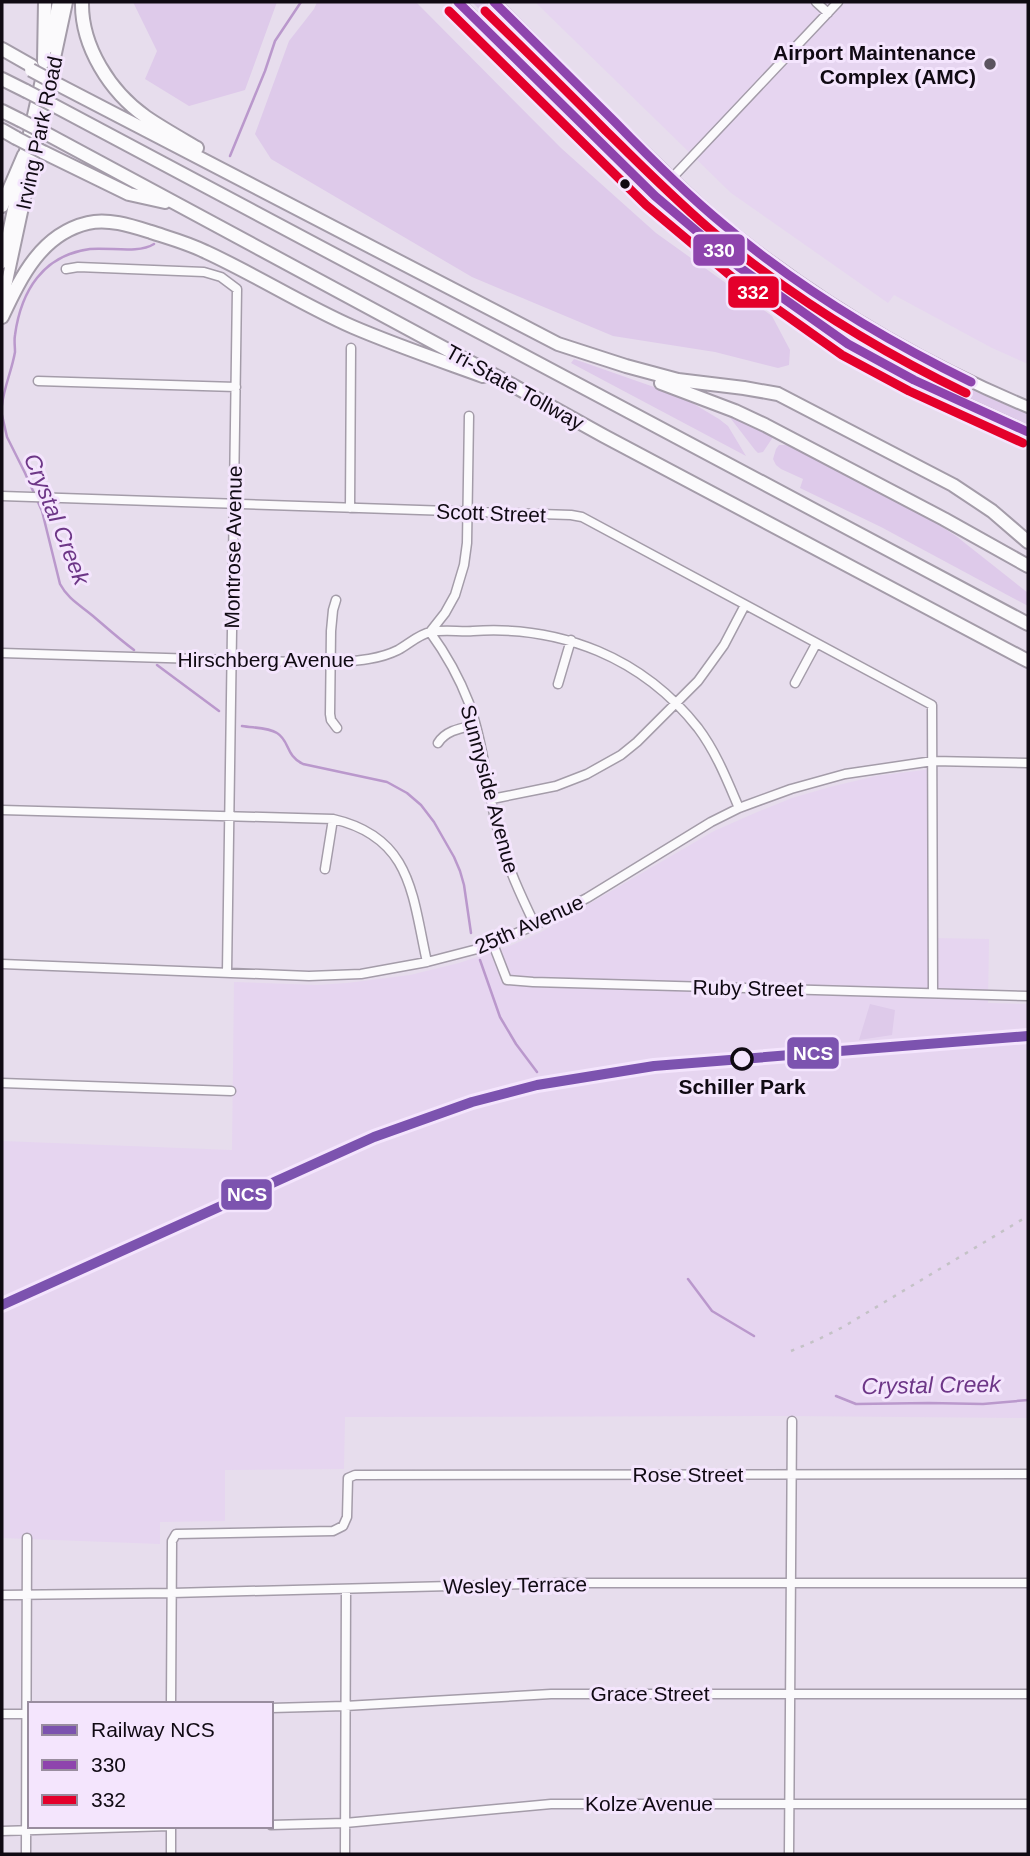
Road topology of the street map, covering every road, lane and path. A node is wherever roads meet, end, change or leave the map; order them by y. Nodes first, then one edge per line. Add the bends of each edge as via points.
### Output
1 (45, 2) edge
2 (58, 2) edge
3 (67, 2) edge
4 (82, 2) edge
5 (458, 2) edge
6 (494, 2) edge
7 (816, 2) edge
8 (838, 2) edge
9 (828, 13) junction
10 (2, 49) edge
11 (2, 55) edge
12 (36, 66) junction
13 (2, 79) edge
14 (2, 111) edge
15 (2, 131) edge
16 (24, 155) junction
17 (672, 178) junction
18 (655, 195) junction
19 (178, 205) junction
20 (2, 206) edge
21 (327, 223) junction
22 (2, 263) edge
23 (66, 269) dead end
24 (2, 305) edge
25 (2, 317) edge
26 (351, 348) dead end
27 (572, 350) junction
28 (38, 381) dead end
29 (236, 387) junction
30 (521, 390) junction
31 (1028, 407) edge
32 (468, 415) dead end
33 (1028, 432) edge
34 (2, 496) edge
35 (233, 504) junction
36 (350, 508) junction
37 (468, 512) junction
38 (1028, 542) edge
39 (1028, 566) edge
40 (336, 600) dead end
41 (745, 605) junction
42 (1028, 624) edge
43 (430, 632) junction
44 (571, 640) junction
45 (816, 644) junction
46 (2, 653) edge
47 (231, 660) junction
48 (1028, 662) edge
49 (331, 663) junction
50 (794, 683) dead end
51 (558, 684) dead end
52 (676, 704) junction
53 (475, 724) junction
54 (337, 728) dead end
55 (438, 743) dead end
56 (933, 761) junction
57 (1028, 762) edge
58 (492, 799) junction
59 (739, 808) junction
60 (2, 810) edge
61 (229, 817) junction
62 (333, 819) junction
63 (325, 869) dead end
64 (535, 925) junction
65 (493, 944) junction
66 (427, 962) junction
67 (2, 964) edge
68 (226, 972) junction
69 (933, 993) junction
70 (1028, 996) edge
71 (2, 1083) edge
72 (231, 1091) dead end
73 (792, 1421) dead end
74 (792, 1474) junction
75 (1028, 1474) edge
76 (27, 1538) dead end
77 (791, 1583) junction
78 (1028, 1583) edge
79 (346, 1589) junction
80 (172, 1593) junction
81 (26, 1594) junction
82 (2, 1595) edge
83 (790, 1693) junction
84 (1028, 1694) edge
85 (171, 1702) edge
86 (345, 1706) junction
87 (273, 1707) edge
88 (2, 1714) edge
89 (28, 1714) edge
90 (789, 1802) junction
91 (1028, 1804) edge
92 (345, 1824) junction
93 (273, 1825) edge
94 (98, 1828) edge
95 (171, 1828) edge
96 (26, 1830) junction
97 (2, 1831) edge
98 (26, 1854) edge
99 (171, 1854) edge
100 (345, 1854) edge
101 (789, 1854) edge

1 - 12 highway
2 - 12 main road, Irving Park Road
3 - 24 main road, Irving Park Road
4 - 21 highway via 89,41 100,66 130,104
5 - 18 main road
6 - 17 main road
7 - 9 street
8 - 9 street
9 - 17 street
10 - 12 highway
11 - 12 highway
12 - 16 main road, Irving Park Road
12 - 21 highway, bridge via 88,101
13 - 42 highway, Tri-State Tollway, bridge
14 - 19 highway, Tri-State Tollway, bridge
15 - 19 highway, bridge via 129,194
16 - 20 highway
16 - 22 main road, Irving Park Road
17 - 18 street
17 - 31 main road via 728,228 829,303 951,373
18 - 33 main road via 739,267 848,344
19 - 30 highway, Tri-State Tollway
21 - 27 highway
23 - 29 street, Montrose Avenue via 204,272 221,277 237,289
25 - 30 highway via 27,267 44,247 76,227 108,222 189,244 352,327
26 - 36 street
27 - 38 highway via 678,380 778,394 953,485
27 - 39 highway via 735,411
28 - 29 street
29 - 35 street, Montrose Avenue
30 - 48 highway, Tri-State Tollway
32 - 37 street
34 - 35 street, Scott Street
35 - 36 street, Scott Street
35 - 47 street, Montrose Avenue
36 - 37 street, Scott Street
37 - 41 street, Scott Street via 582,517
37 - 43 street via 461,579
40 - 49 street
41 - 45 street, Scott Street
41 - 52 street via 713,662
43 - 44 street, Hirschberg Avenue via 516,630
43 - 49 street, Hirschberg Avenue via 396,651 363,661
43 - 53 street, Sunnyside Avenue via 453,667
44 - 51 street
44 - 52 street, Hirschberg Avenue via 627,666
45 - 50 street
45 - 56 street, Scott Street via 932,705
46 - 47 street, Hirschberg Avenue
47 - 49 street, Hirschberg Avenue
47 - 61 street, Montrose Avenue
49 - 54 street via 330,714
52 - 58 street via 637,742 604,765 556,786
52 - 59 street, Hirschberg Avenue via 719,761
53 - 55 street via 450,732
53 - 58 street, Sunnyside Avenue
56 - 57 street, 25th Avenue
56 - 59 street, 25th Avenue via 845,774
56 - 69 street
58 - 64 street, Sunnyside Avenue via 507,862
59 - 64 street, 25th Avenue
60 - 61 street
61 - 62 street
61 - 68 street, Montrose Avenue
62 - 63 street
62 - 66 street via 374,835 399,861
64 - 65 street, 25th Avenue
65 - 66 street, 25th Avenue
65 - 69 street, Ruby Street via 507,980
66 - 68 street, 25th Avenue via 361,974
67 - 68 street, 25th Avenue
69 - 70 street, Ruby Street
71 - 72 street
73 - 74 street
74 - 75 street, Rose Street
74 - 77 street
74 - 80 street, Rose Street via 355,1475 348,1478 347,1517 343,1526 333,1531 176,1534 172,1541
76 - 81 street
77 - 78 street, Wesley Terrace
77 - 79 street, Wesley Terrace
77 - 83 street
79 - 80 street, Wesley Terrace
79 - 86 street
80 - 81 street, Wesley Terrace
80 - 85 street
81 - 82 street, Wesley Terrace
81 - 89 street
83 - 84 street, Grace Street
83 - 86 street, Grace Street via 551,1694
83 - 90 street
86 - 87 street, Grace Street
86 - 92 street
88 - 89 street
89 - 96 street
90 - 91 street, Kolze Avenue
90 - 92 street, Kolze Avenue via 551,1804
90 - 101 street
92 - 93 street, Kolze Avenue
92 - 100 street
94 - 96 street
95 - 99 street
96 - 97 street
96 - 98 street

